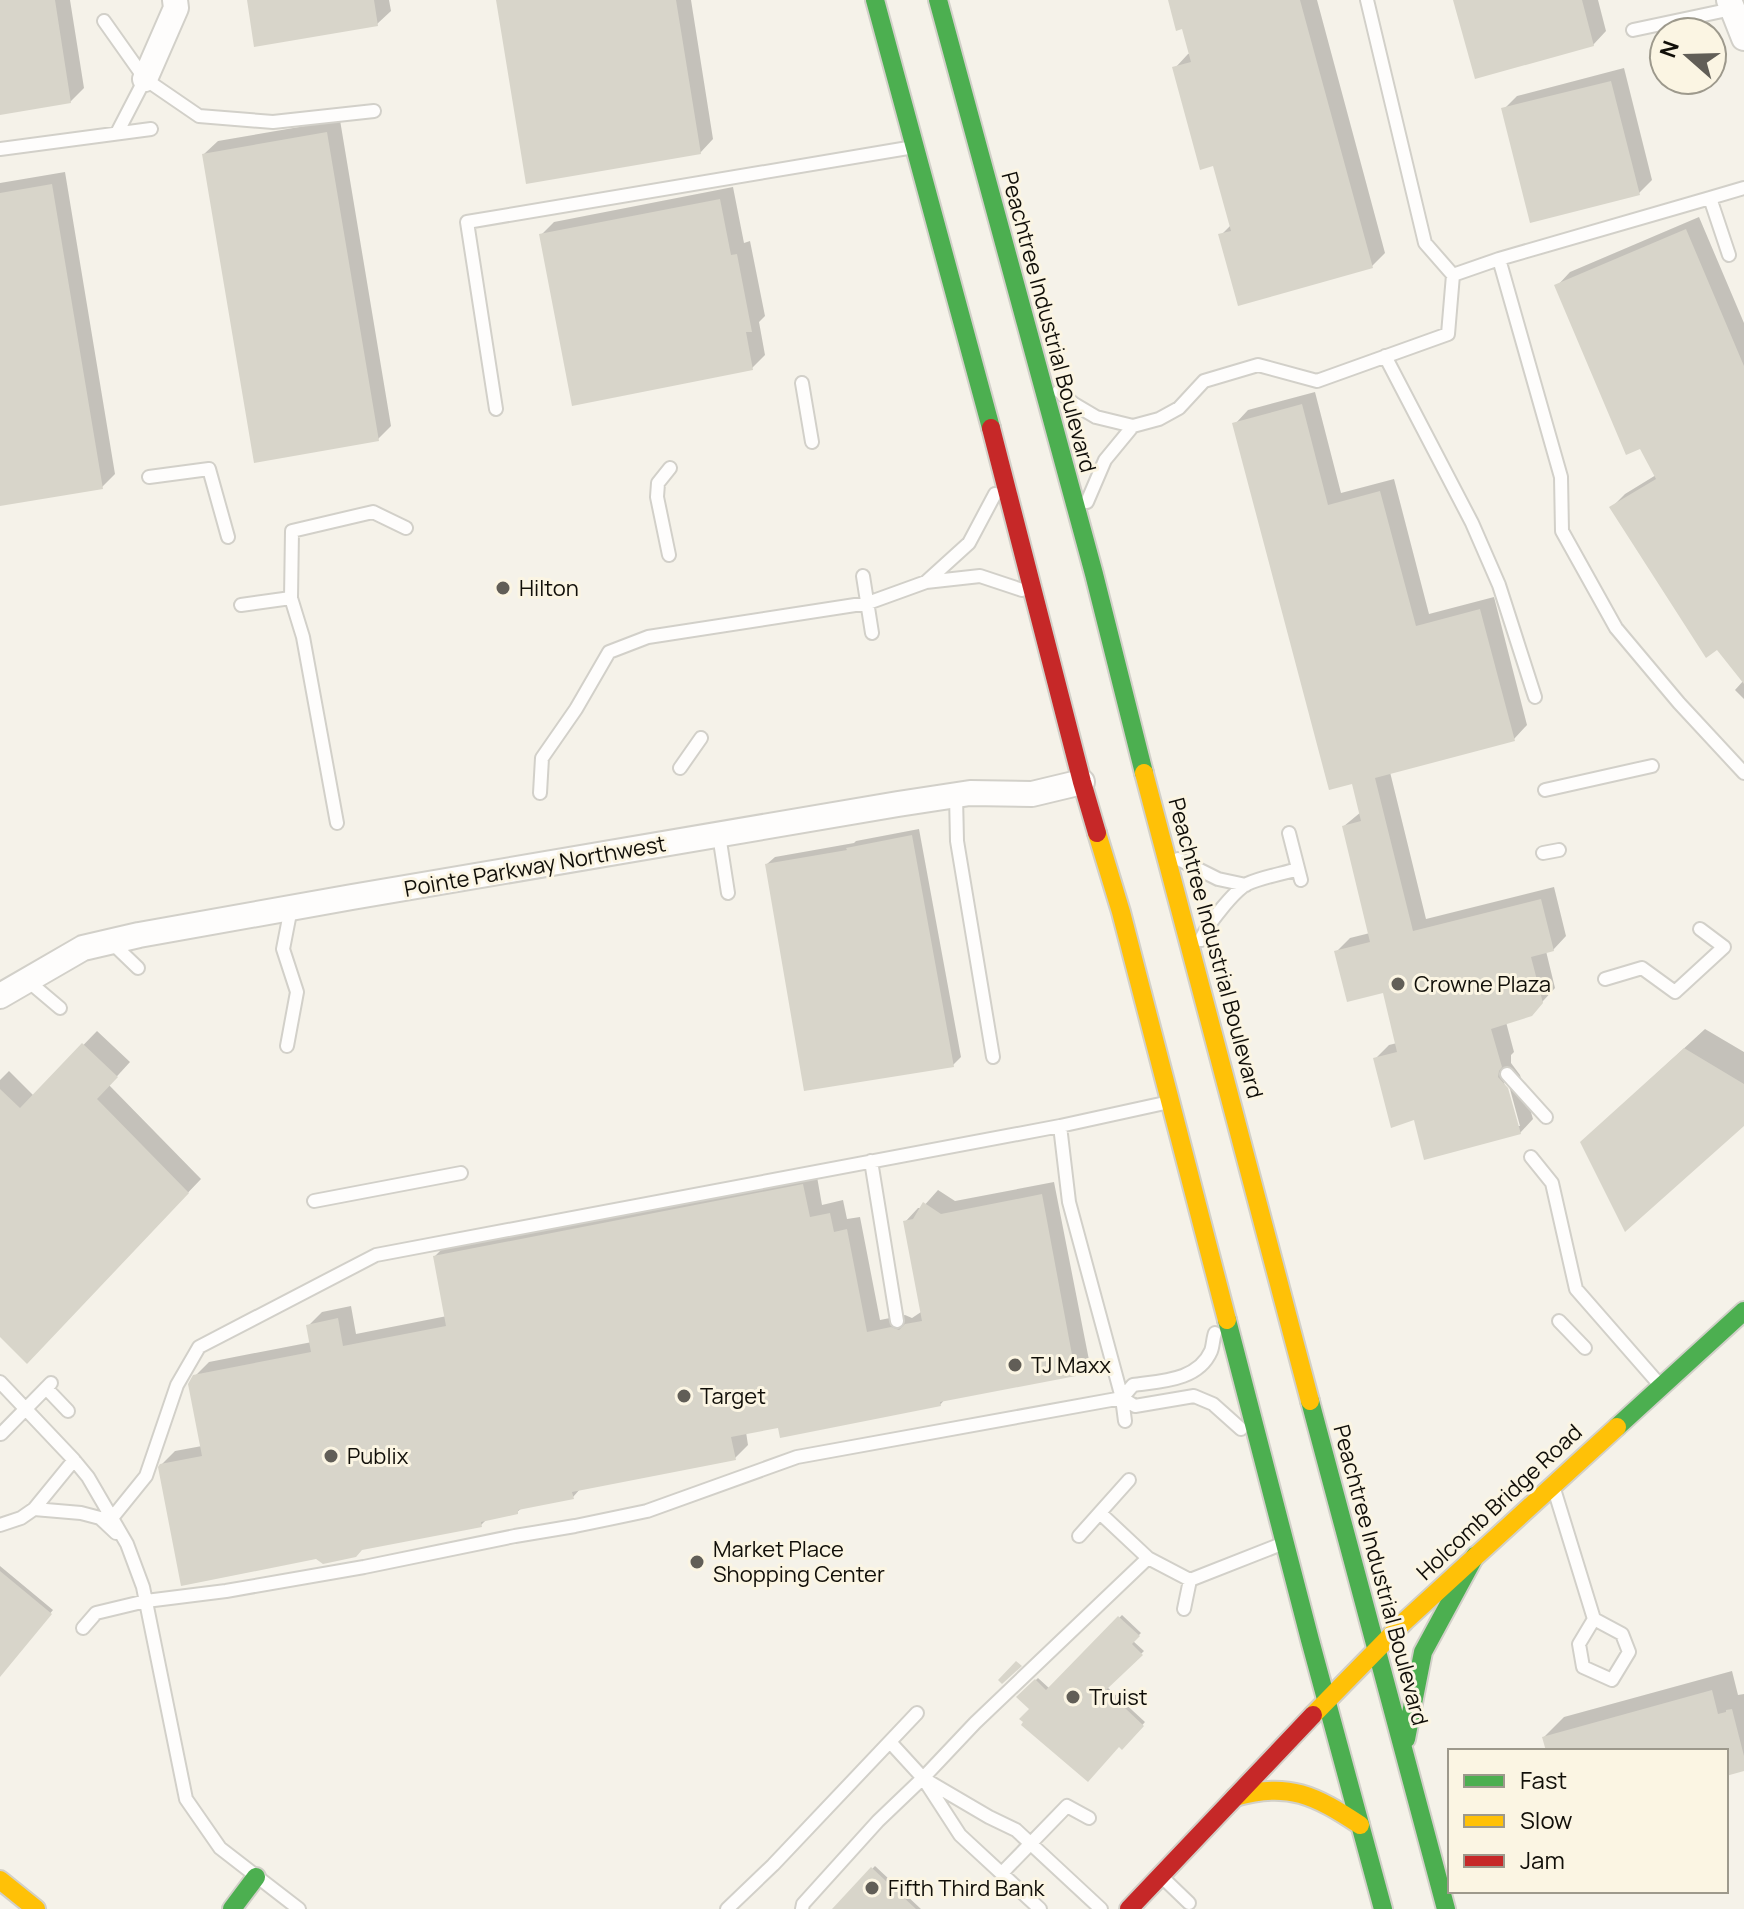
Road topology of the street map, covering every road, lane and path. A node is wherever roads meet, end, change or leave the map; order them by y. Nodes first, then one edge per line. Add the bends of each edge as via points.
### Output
1 (175, 0) edge
2 (875, 0) edge
3 (938, 0) edge
4 (1367, 0) edge
5 (1731, 4) edge
6 (104, 21) dead end
7 (1633, 30) dead end
8 (1744, 38) edge
9 (145, 79) junction
10 (374, 111) dead end
11 (151, 129) dead end
12 (117, 133) junction
13 (916, 146) junction
14 (0, 149) edge
15 (1744, 188) edge
16 (1710, 198) junction
17 (1729, 255) dead end
18 (1499, 259) junction
19 (1453, 275) junction
20 (1385, 356) junction
21 (1038, 374) junction
22 (802, 383) dead end
23 (496, 409) dead end
24 (1133, 426) junction
25 (812, 442) dead end
26 (670, 468) dead end
27 (149, 477) dead end
28 (1004, 477) junction
29 (406, 528) dead end
30 (228, 537) dead end
31 (1084, 541) junction
32 (669, 555) dead end
33 (863, 576) dead end
34 (926, 582) junction
35 (1033, 593) junction
36 (291, 598) junction
37 (868, 603) junction
38 (241, 605) dead end
39 (872, 633) dead end
40 (1535, 697) dead end
41 (701, 738) dead end
42 (1652, 766) dead end
43 (680, 768) dead end
44 (1744, 773) edge
45 (1082, 782) junction
46 (1545, 790) dead end
47 (540, 793) dead end
48 (956, 796) junction
49 (337, 823) dead end
50 (1289, 833) dead end
51 (719, 835) junction
52 (1164, 849) junction
53 (1559, 850) dead end
54 (1543, 853) dead end
55 (1246, 885) junction
56 (728, 893) dead end
57 (291, 908) junction
58 (1700, 929) dead end
59 (111, 942) junction
60 (1194, 962) junction
61 (138, 968) dead end
62 (1605, 979) dead end
63 (28, 981) junction
64 (0, 996) edge
65 (60, 1008) dead end
66 (287, 1046) dead end
67 (993, 1057) dead end
68 (1507, 1074) dead end
69 (1171, 1102) junction
70 (1546, 1117) dead end
71 (1060, 1126) junction
72 (1531, 1157) dead end
73 (871, 1161) junction
74 (461, 1173) dead end
75 (314, 1201) dead end
76 (1222, 1298) junction
77 (1744, 1311) edge
78 (897, 1321) dead end
79 (1559, 1321) dead end
80 (1585, 1348) dead end
81 (0, 1382) edge
82 (1661, 1386) junction
83 (1122, 1398) junction
84 (25, 1408) junction
85 (68, 1411) dead end
86 (1125, 1421) dead end
87 (1, 1434) edge
88 (1262, 1455) junction
89 (74, 1460) junction
90 (1129, 1480) dead end
91 (1552, 1485) junction
92 (34, 1509) junction
93 (1100, 1513) junction
94 (0, 1516) edge
95 (21, 1518) junction
96 (112, 1518) junction
97 (0, 1525) edge
98 (1079, 1536) dead end
99 (1285, 1542) junction
100 (127, 1544) junction
101 (1475, 1556) junction
102 (1148, 1558) junction
103 (1190, 1580) junction
104 (146, 1601) junction
105 (1184, 1609) dead end
106 (1594, 1619) junction
107 (83, 1628) dead end
108 (1376, 1651) junction
109 (1327, 1700) junction
110 (917, 1713) dead end
111 (890, 1742) junction
112 (1404, 1753) junction
113 (923, 1778) junction
114 (1235, 1797) junction
115 (1089, 1818) dead end
116 (1360, 1825) junction
117 (1030, 1843) junction
118 (1002, 1873) junction
119 (1161, 1876) junction
120 (256, 1877) junction
121 (4, 1885) edge
122 (276, 1893) junction
123 (1189, 1903) dead end
124 (36, 1909) edge
125 (232, 1909) edge
126 (265, 1909) edge
127 (299, 1909) edge
128 (727, 1909) edge
129 (802, 1909) edge
130 (1040, 1909) edge
131 (1101, 1909) edge
132 (1129, 1909) edge
133 (1383, 1909) edge
134 (1446, 1909) edge

1 - 9 street
2 - 13 main road
3 - 21 main road, Peachtree Industrial Boulevard
4 - 19 lane via 1425,243
5 - 7 lane
5 - 8 street
6 - 9 lane
9 - 10 lane via 199,116 273,122
9 - 12 lane
11 - 12 lane
12 - 14 lane
13 - 23 lane via 467,222
13 - 28 main road
15 - 16 lane
16 - 17 lane
16 - 18 lane
18 - 19 lane
18 - 44 lane via 1561,477 1562,531 1616,628
19 - 20 lane via 1448,334
20 - 24 lane via 1317,381 1258,365 1204,381 1179,408
20 - 40 lane via 1472,523 1499,585
21 - 24 lane via 1096,417
21 - 31 main road, Peachtree Industrial Boulevard
22 - 25 lane
24 - 31 lane via 1105,460 1087,501
26 - 32 lane via 658,483 657,497
27 - 30 lane via 209,469
28 - 34 lane via 969,543
28 - 35 main road
29 - 36 lane via 373,512 292,531
31 - 52 main road, Peachtree Industrial Boulevard
33 - 37 lane
34 - 35 lane via 980,576
34 - 37 lane
35 - 45 main road
36 - 38 lane
36 - 49 lane
37 - 39 lane
37 - 47 lane via 648,637 609,652 542,758
41 - 43 lane
42 - 46 lane
45 - 48 street, Pointe Parkway Northwest via 1032,794
45 - 69 main road
48 - 51 street, Pointe Parkway Northwest
48 - 67 lane via 957,841
50 - 55 lane via 1299,875
51 - 56 lane
51 - 57 street, Pointe Parkway Northwest
52 - 55 lane via 1218,879
52 - 60 main road, Peachtree Industrial Boulevard
53 - 54 lane
55 - 60 lane via 1204,934
57 - 59 street, Pointe Parkway Northwest
57 - 66 lane via 283,949 297,992
58 - 62 lane via 1724,947 1675,992 1642,968
59 - 61 lane
59 - 63 street, Pointe Parkway Northwest via 83,948
60 - 108 main road, Peachtree Industrial Boulevard
63 - 64 street, Pointe Parkway Northwest
63 - 65 lane
68 - 70 lane
69 - 71 lane
69 - 76 main road
71 - 73 lane
71 - 83 lane via 1069,1202
72 - 82 lane via 1552,1183 1576,1289
73 - 78 lane
73 - 96 lane via 376,1255 199,1347 177,1385 146,1476
74 - 75 lane
76 - 83 lane via 1210,1352 1195,1370 1133,1385
76 - 88 main road
77 - 82 main road, Holcomb Bridge Road
79 - 80 lane
81 - 84 lane
82 - 91 main road, Holcomb Bridge Road
83 - 86 lane
83 - 88 lane via 1135,1406 1194,1396 1213,1404
83 - 104 lane via 797,1457 647,1511 364,1567
84 - 85 lane via 48,1385
84 - 87 lane
84 - 89 lane
88 - 99 main road
89 - 92 lane
89 - 96 lane
90 - 93 lane
91 - 101 main road, Holcomb Bridge Road
91 - 106 lane
92 - 95 lane
92 - 100 lane via 100,1518
93 - 98 lane
93 - 102 lane
94 - 95 lane
95 - 97 lane
96 - 100 lane
99 - 103 lane
99 - 109 main road
100 - 104 lane
101 - 108 main road, Holcomb Bridge Road
101 - 112 main road via 1423,1652
102 - 103 lane
102 - 113 lane
103 - 105 lane
104 - 107 lane via 96,1613
104 - 120 lane via 186,1799 220,1848
106 - 106 lane via 1579,1644 1583,1667 1612,1680 1629,1652 1622,1634
108 - 109 main road, Holcomb Bridge Road
108 - 112 main road, Peachtree Industrial Boulevard
109 - 114 main road, Holcomb Bridge Road
109 - 116 main road
110 - 111 lane
111 - 113 lane
111 - 128 lane
112 - 134 main road, Peachtree Industrial Boulevard
113 - 117 lane
113 - 118 lane via 960,1835
113 - 129 lane
114 - 116 main road via 1252,1790 1288,1790 1331,1805
114 - 119 main road, Holcomb Bridge Road
115 - 117 lane via 1067,1806
116 - 133 main road
117 - 118 lane
117 - 131 lane
118 - 130 lane
119 - 123 lane
119 - 132 main road, Holcomb Bridge Road
120 - 122 lane
120 - 125 main road
121 - 124 main road
122 - 126 main road
122 - 127 lane

